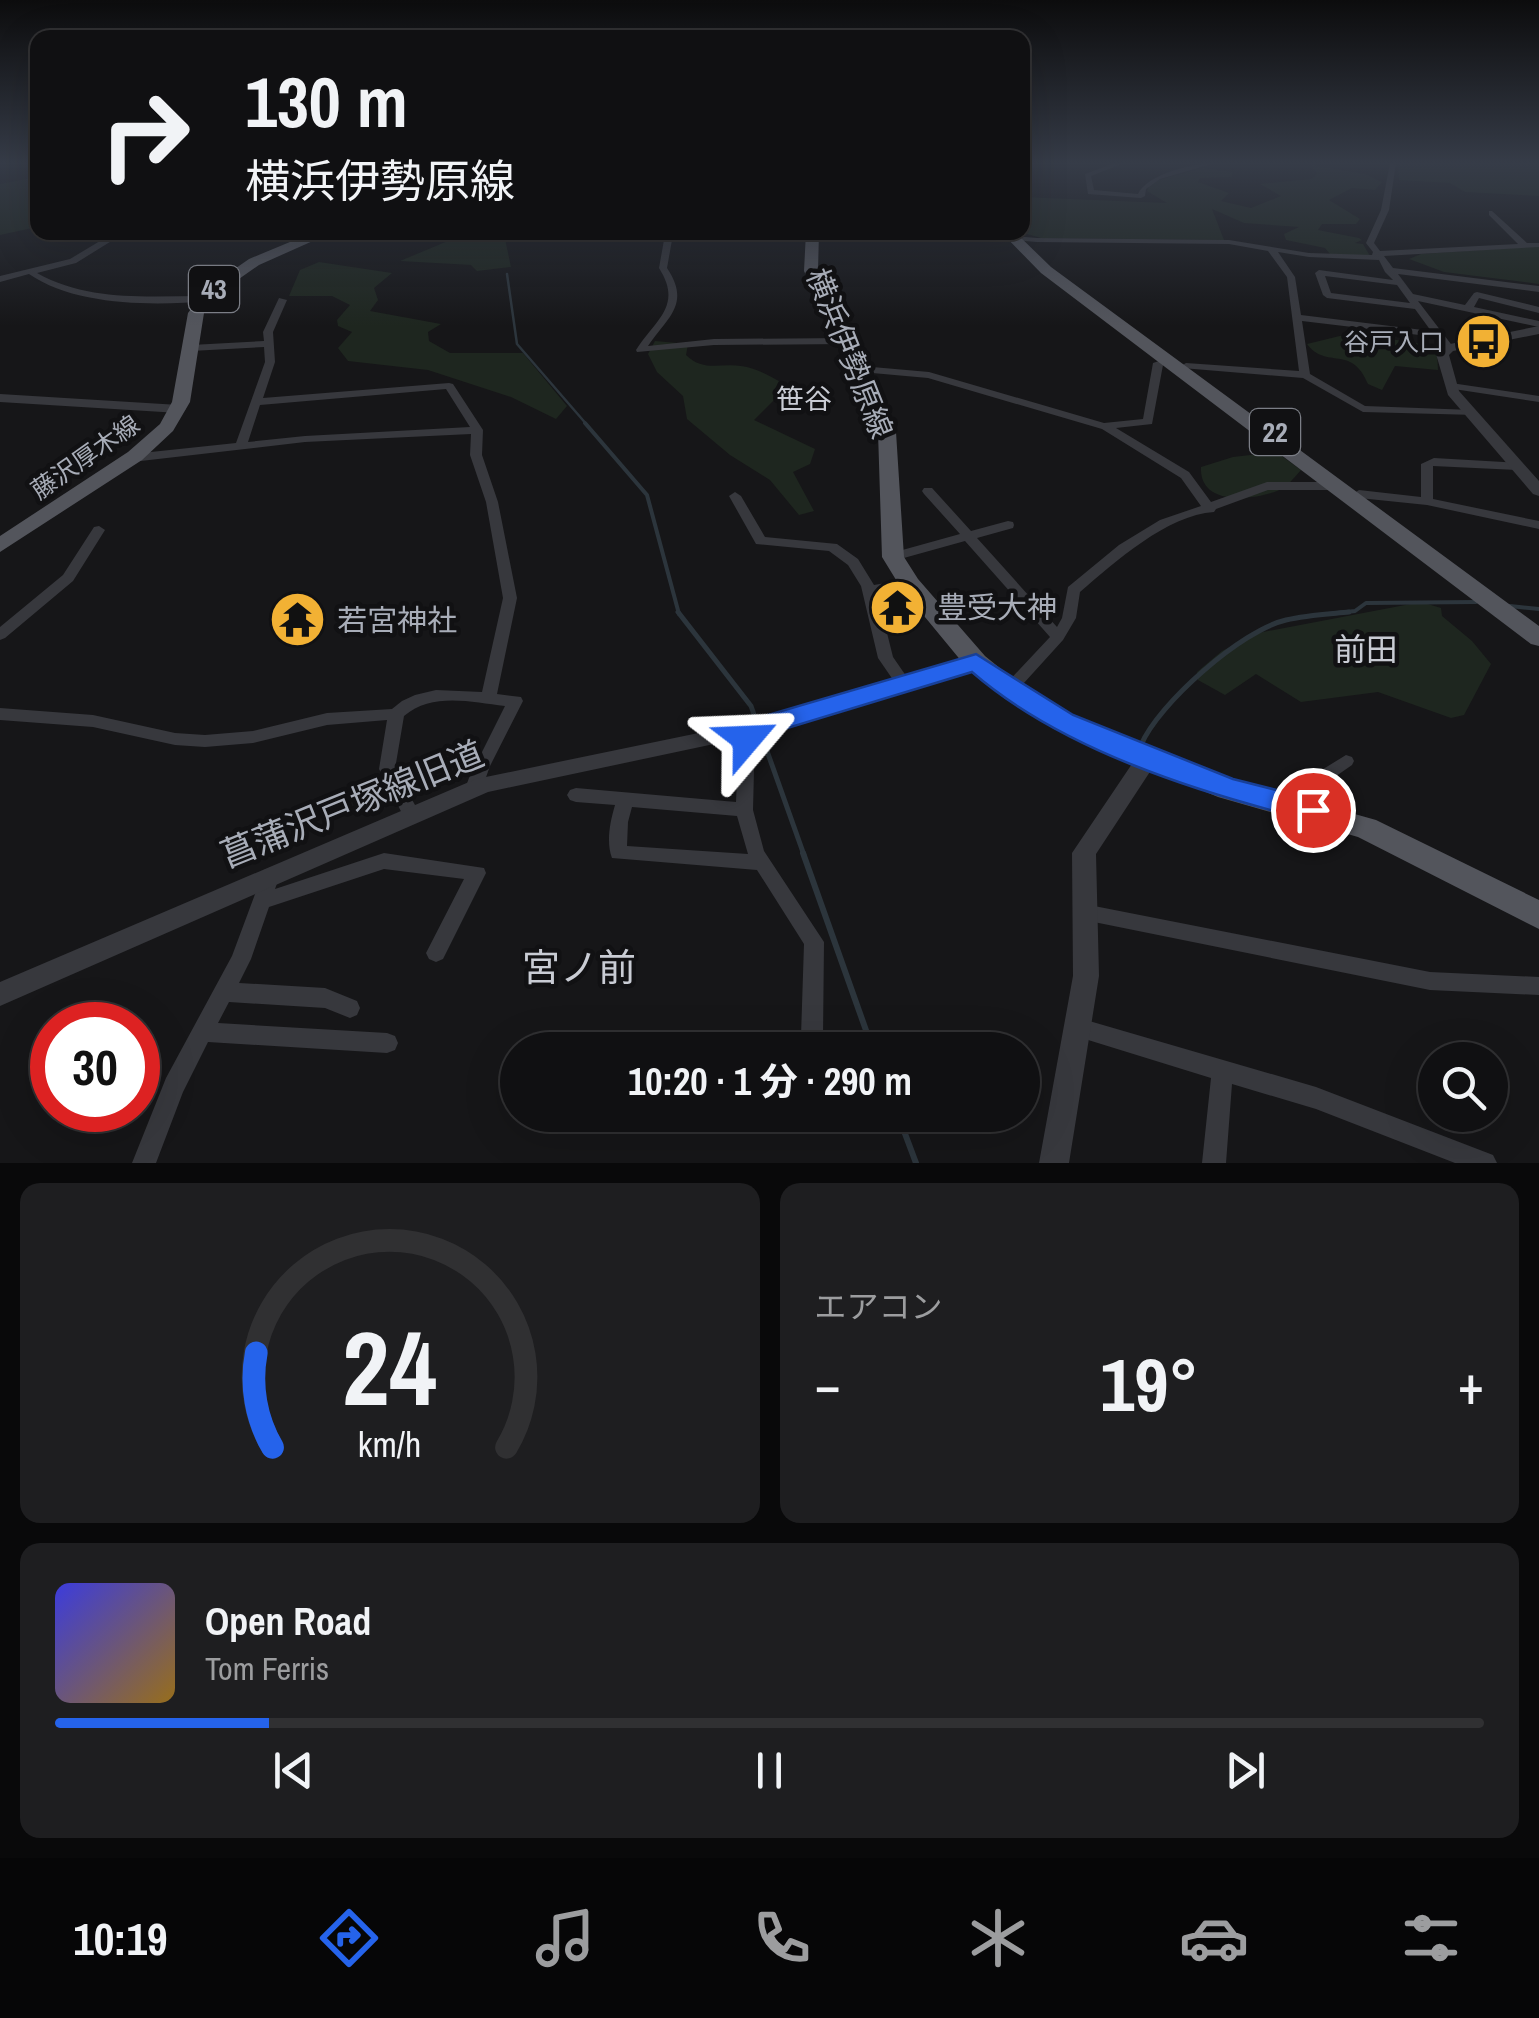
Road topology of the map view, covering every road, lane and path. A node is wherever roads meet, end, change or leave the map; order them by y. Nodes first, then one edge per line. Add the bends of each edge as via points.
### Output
1 (1382, 217) edge
2 (1495, 217) edge
3 (1030, 236) edge
4 (109, 240) edge
5 (301, 240) edge
6 (668, 240) edge
7 (813, 240) edge
8 (1018, 240) edge
9 (1524, 245) junction
10 (1539, 245) edge
11 (1271, 249) junction
12 (1376, 256) junction
13 (1388, 270) junction
14 (33, 274) junction
15 (0, 279) edge
16 (1399, 283) junction
17 (1539, 289) edge
18 (205, 299) junction
19 (282, 300) dead end
20 (1412, 301) junction
21 (1469, 307) junction
22 (1539, 310) edge
23 (1299, 318) junction
24 (1539, 324) edge
25 (1436, 334) junction
26 (846, 341) junction
27 (268, 344) junction
28 (191, 348) junction
29 (1450, 348) junction
30 (1177, 364) junction
31 (860, 369) junction
32 (1305, 375) junction
33 (1451, 386) junction
34 (1539, 399) edge
35 (4, 400) edge
36 (256, 402) junction
37 (179, 409) junction
38 (1472, 414) junction
39 (1104, 426) junction
40 (477, 430) junction
41 (240, 448) junction
42 (132, 458) junction
43 (1518, 466) junction
44 (1336, 486) junction
45 (928, 490) dead end
46 (1539, 491) edge
47 (1359, 494) junction
48 (735, 496) dead end
49 (1427, 500) junction
50 (1210, 509) junction
51 (1008, 524) dead end
52 (1539, 525) edge
53 (100, 530) dead end
54 (965, 534) junction
55 (0, 546) edge
56 (892, 557) junction
57 (909, 583) junction
58 (869, 590) junction
59 (1539, 627) edge
60 (0, 635) edge
61 (1058, 637) junction
62 (1539, 638) edge
63 (976, 662) junction
64 (905, 686) junction
65 (1009, 690) junction
66 (488, 699) junction
67 (0, 714) edge
68 (396, 714) junction
69 (755, 728) junction
70 (1148, 758) junction
71 (1346, 761) dead end
72 (474, 789) junction
73 (576, 795) dead end
74 (626, 799) junction
75 (1294, 804) junction
76 (744, 810) junction
77 (411, 814) junction
78 (762, 863) junction
79 (271, 874) junction
80 (264, 901) junction
81 (1084, 912) junction
82 (1539, 914) edge
83 (436, 953) dead end
84 (1539, 986) edge
85 (223, 992) junction
86 (0, 994) edge
87 (350, 1008) dead end
88 (1080, 1028) junction
89 (202, 1032) junction
90 (812, 1032) edge
91 (387, 1043) dead end
92 (1222, 1072) junction
93 (144, 1163) edge
94 (1054, 1163) edge
95 (1214, 1163) edge
96 (1485, 1163) edge

1 - 12 street via 1370,243
2 - 9 street
3 - 11 street
4 - 14 street
5 - 18 main road, 43 via 247,266
6 - 26 street via 663,268 673,281 674,302 641,350
7 - 26 main road, 横浜伊勢原線 via 812,270
8 - 30 main road, 22 via 1046,270
9 - 10 street
9 - 12 street
11 - 12 street
11 - 23 street via 1291,277
12 - 13 street
13 - 16 street
13 - 17 street
14 - 15 street
14 - 18 street via 83,295
16 - 20 street
16 - 20 street via 1319,273 1327,295
18 - 28 main road, 藤沢厚木線 / 43
19 - 27 street
20 - 21 street
20 - 25 street
21 - 22 street via 1477,296
21 - 24 street
23 - 25 street
23 - 32 street
24 - 29 street
25 - 29 street
26 - 31 main road, 横浜伊勢原線
27 - 28 street
27 - 36 street via 270,362
28 - 37 main road, 藤沢厚木線 / 43
29 - 33 street via 1442,354
30 - 32 street
30 - 39 street via 1158,363 1148,422
30 - 44 main road, 22
30 - 47 main road, 22
31 - 39 street via 929,375
31 - 56 main road, 横浜伊勢原線 via 887,432
32 - 38 street via 1363,409
33 - 34 street
33 - 38 street
35 - 37 street
36 - 40 street via 450,386
36 - 41 street
37 - 42 main road, 藤沢厚木線
38 - 43 street
39 - 50 street via 1184,475
40 - 41 street
40 - 66 street via 476,455 510,598
41 - 42 street
42 - 55 main road, 藤沢厚木線
43 - 46 street
43 - 49 street via 1428,464
44 - 50 street via 1267,486
44 - 62 main road, 22
45 - 54 street
47 - 49 street
47 - 59 main road, 22
48 - 58 street via 761,541 832,547 853,562
49 - 52 street
50 - 61 street via 1165,523 1096,568 1074,590
51 - 54 street
53 - 60 street via 68,578
54 - 56 street
54 - 61 street
56 - 57 main road
57 - 58 street
57 - 63 main road
58 - 64 street via 886,658
61 - 65 street
63 - 64 street, 菖蒲沢戸塚線旧道
63 - 65 main road
64 - 69 street, 菖蒲沢戸塚線旧道
65 - 70 main road via 1063,722
66 - 68 street via 432,696
66 - 72 street via 515,701
67 - 68 street via 93,720 205,741
68 - 77 street via 386,769
69 - 72 street, 菖蒲沢戸塚線旧道
69 - 76 street
70 - 75 main road via 1228,789
70 - 81 street via 1086,846
71 - 75 street via 1300,792
72 - 77 street, 菖蒲沢戸塚線旧道
73 - 74 street
74 - 76 street
74 - 78 street via 618,853
75 - 82 main road via 1380,834
76 - 78 street
77 - 79 street, 菖蒲沢戸塚線旧道
78 - 90 street via 814,942
79 - 80 street
79 - 86 street, 菖蒲沢戸塚線旧道
80 - 83 street via 384,861 477,873
80 - 85 street
81 - 84 street via 1430,980
81 - 88 street
85 - 87 street via 325,998
85 - 89 street
88 - 92 street
88 - 94 street
89 - 91 street
89 - 93 street
92 - 95 street
92 - 96 street via 1316,1098

